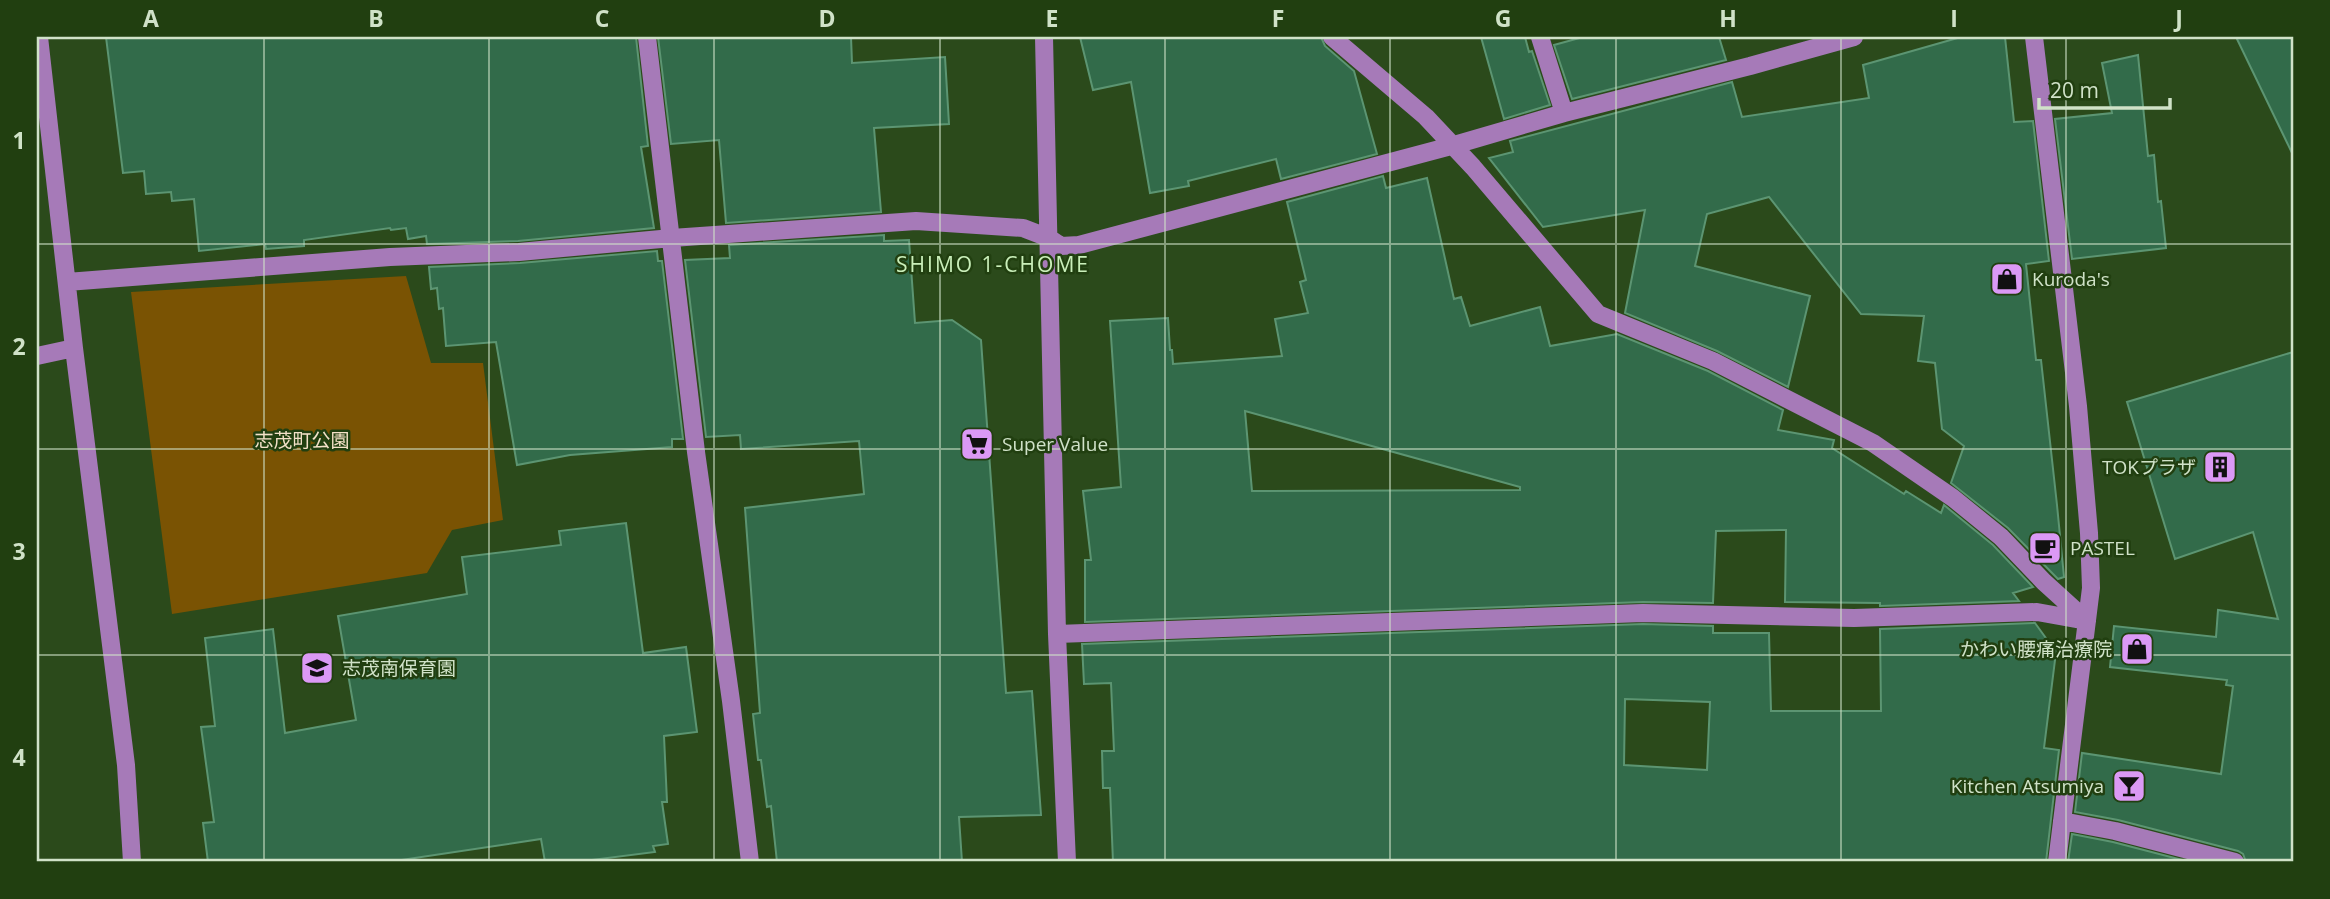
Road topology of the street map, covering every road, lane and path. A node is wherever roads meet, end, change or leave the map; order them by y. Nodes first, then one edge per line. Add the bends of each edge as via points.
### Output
1 (38, 37) edge
2 (647, 37) edge
3 (1044, 37) edge
4 (1332, 37) edge
5 (1540, 37) edge
6 (1854, 37) edge
7 (2034, 37) edge
8 (1564, 113) junction
9 (1451, 146) junction
10 (672, 238) junction
11 (1049, 238) junction
12 (67, 282) junction
13 (74, 348) junction
14 (37, 356) edge
15 (2087, 621) junction
16 (1057, 634) junction
17 (2062, 821) junction
18 (132, 862) edge
19 (750, 862) edge
20 (1067, 862) edge
21 (2057, 862) edge
22 (2235, 862) edge

1 - 12 street
2 - 10 street
3 - 11 street
4 - 9 street via 1426,117
5 - 8 street
6 - 8 street
7 - 15 street via 2078,406 2089,533
8 - 9 street
9 - 11 street via 1079,245 1060,246
9 - 15 street via 1598,314 1713,361 1873,443 2001,537
10 - 11 street via 916,221 1023,228
10 - 12 street
10 - 19 street
11 - 16 street
12 - 13 street
13 - 14 street
13 - 18 street via 126,765
15 - 16 street via 2036,612 1854,618 1643,613
15 - 17 street
16 - 20 street
17 - 21 street
17 - 22 street

